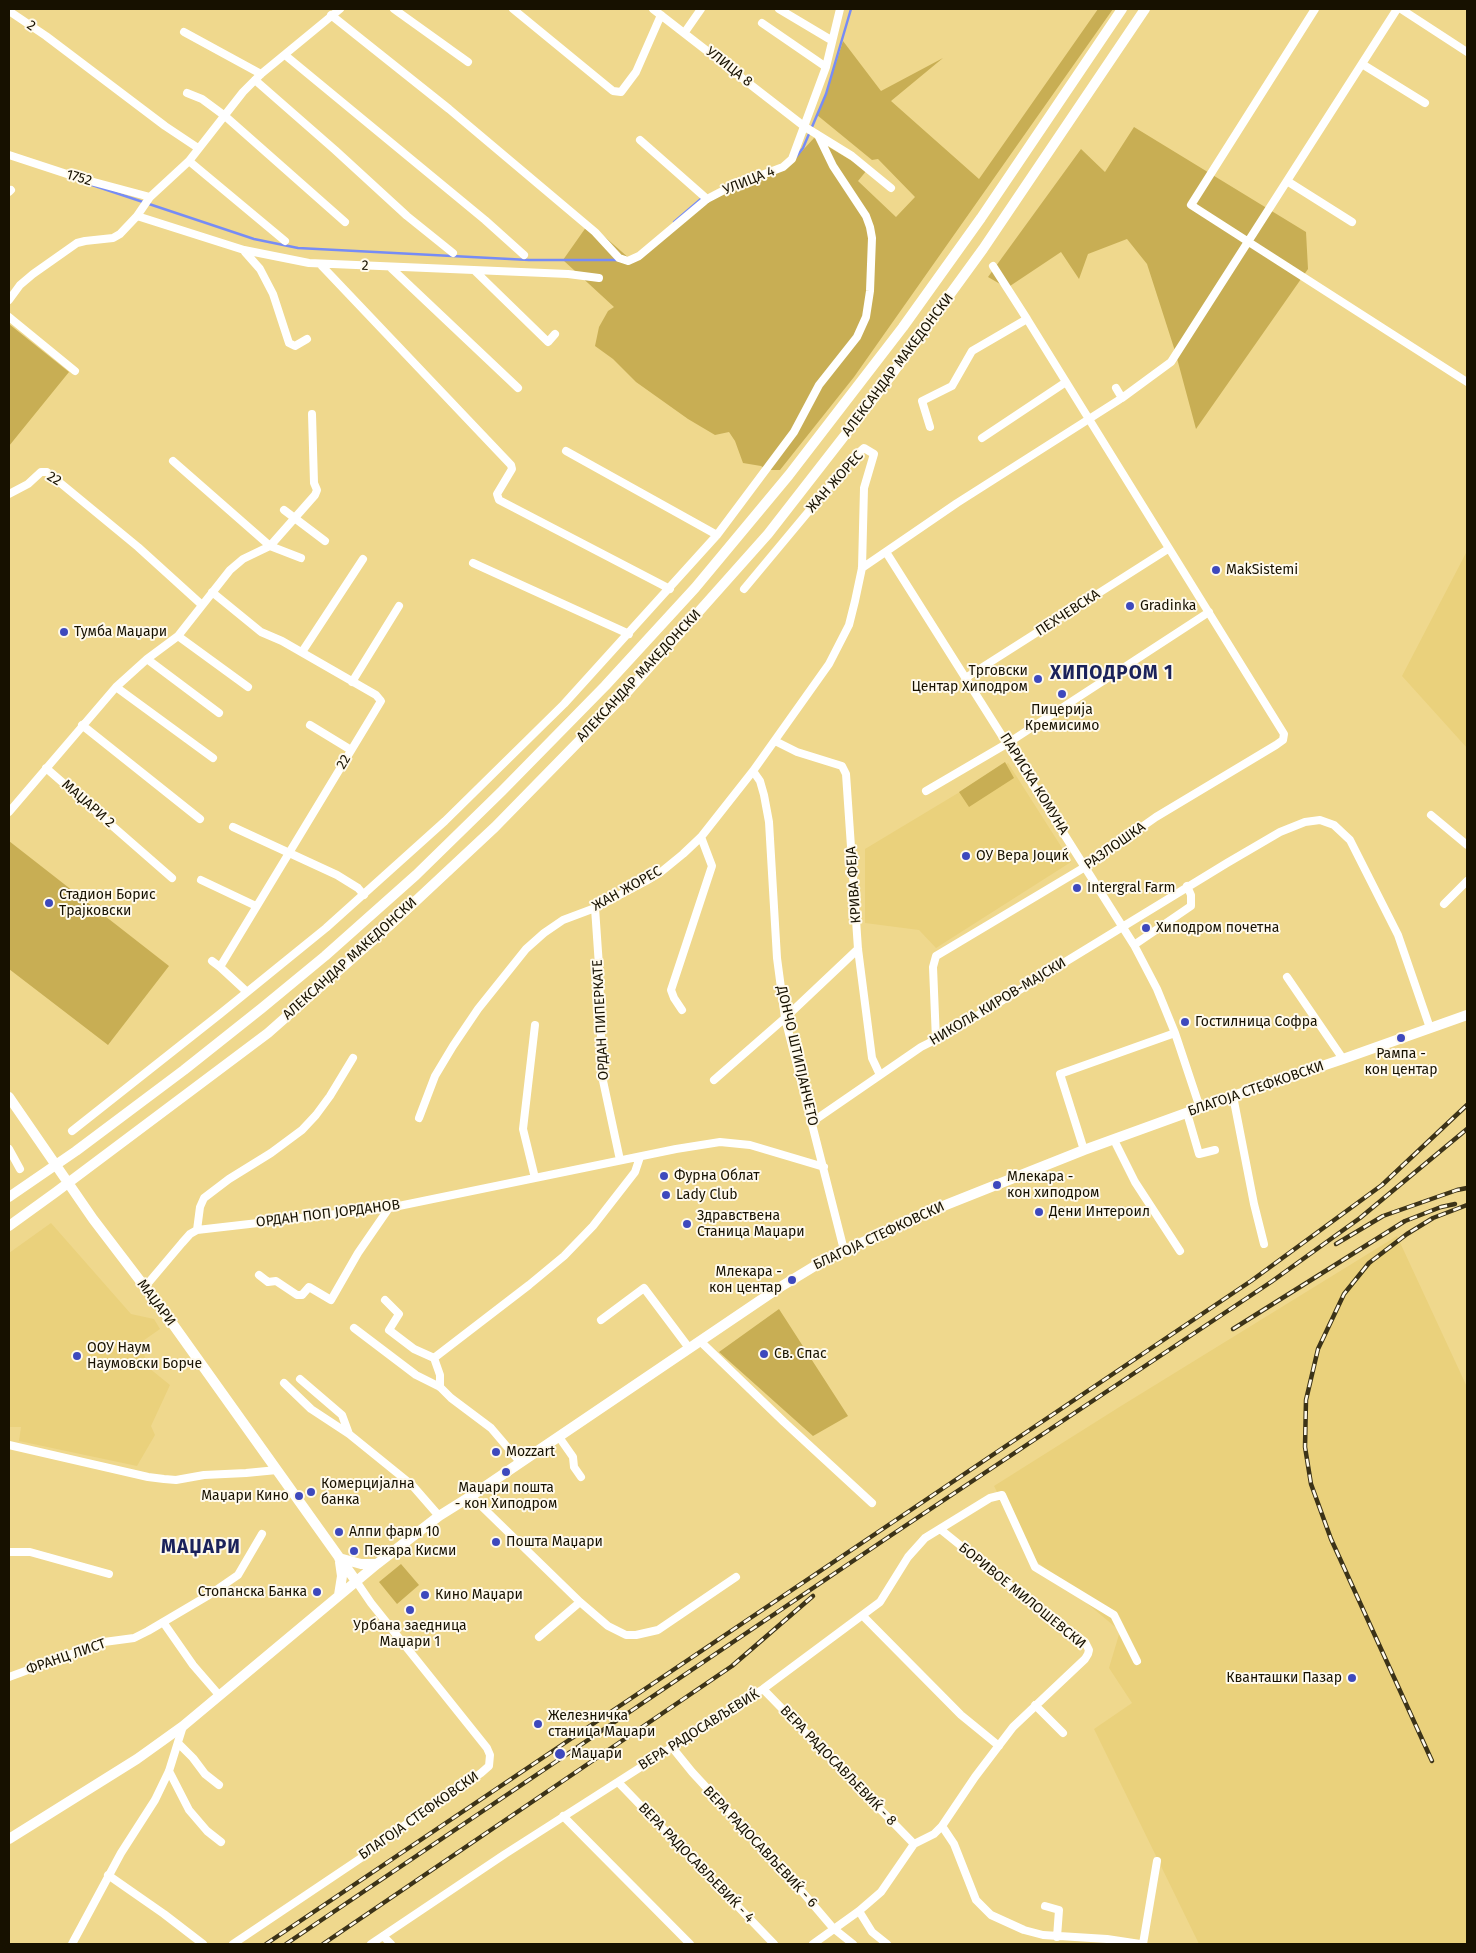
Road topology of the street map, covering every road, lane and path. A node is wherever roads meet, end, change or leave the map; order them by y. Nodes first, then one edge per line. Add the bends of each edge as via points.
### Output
1 (340, 9) edge
2 (394, 9) edge
3 (513, 9) edge
4 (653, 9) edge
5 (701, 9) edge
6 (778, 9) edge
7 (840, 9) edge
8 (1122, 9) edge
9 (1145, 9) edge
10 (1315, 9) edge
11 (1399, 9) edge
12 (9, 10) edge
13 (661, 14) junction
14 (332, 15) junction
15 (762, 23) dead end
16 (184, 32) dead end
17 (685, 32) junction
18 (831, 40) junction
19 (1467, 52) edge
20 (285, 55) junction
21 (468, 62) dead end
22 (1362, 64) junction
23 (826, 67) junction
24 (261, 74) junction
25 (255, 80) junction
26 (186, 92) dead end
27 (1425, 103) dead end
28 (225, 116) junction
29 (805, 127) junction
30 (819, 137) junction
31 (640, 140) dead end
32 (198, 148) junction
33 (9, 155) edge
34 (189, 161) junction
35 (1287, 180) junction
36 (892, 188) dead end
37 (150, 197) junction
38 (707, 199) junction
39 (137, 216) junction
40 (345, 222) dead end
41 (1352, 222) dead end
42 (285, 240) dead end
43 (1248, 242) junction
44 (244, 250) junction
45 (452, 253) dead end
46 (524, 255) dead end
47 (320, 264) junction
48 (993, 266) dead end
49 (390, 267) junction
50 (475, 271) junction
51 (599, 278) dead end
52 (9, 300) edge
53 (9, 316) edge
54 (1027, 319) junction
55 (555, 334) dead end
56 (307, 339) dead end
57 (75, 371) dead end
58 (1066, 382) junction
59 (1467, 382) edge
60 (518, 388) dead end
61 (1116, 388) dead end
62 (1122, 398) junction
63 (312, 414) dead end
64 (1090, 419) junction
65 (930, 427) dead end
66 (982, 438) dead end
67 (566, 451) dead end
68 (173, 461) dead end
69 (9, 494) edge
70 (284, 510) dead end
71 (295, 519) junction
72 (717, 535) junction
73 (325, 541) dead end
74 (270, 546) junction
75 (1168, 549) junction
76 (886, 552) junction
77 (301, 558) dead end
78 (363, 558) dead end
79 (473, 563) dead end
80 (862, 568) junction
81 (670, 589) junction
82 (744, 589) dead end
83 (212, 592) junction
84 (202, 605) junction
85 (400, 606) dead end
86 (1209, 612) junction
87 (629, 634) junction
88 (178, 636) junction
89 (302, 652) junction
90 (147, 659) junction
91 (967, 677) junction
92 (352, 682) junction
93 (116, 687) junction
94 (248, 687) dead end
95 (219, 713) dead end
96 (82, 725) junction
97 (310, 725) dead end
98 (775, 741) junction
99 (1008, 743) junction
100 (351, 750) junction
101 (213, 758) dead end
102 (46, 768) junction
103 (753, 771) junction
104 (926, 791) dead end
105 (9, 812) edge
106 (1431, 815) dead end
107 (200, 819) dead end
108 (233, 827) dead end
109 (701, 837) junction
110 (1467, 845) edge
111 (290, 853) junction
112 (1084, 867) junction
113 (172, 878) dead end
114 (202, 880) dead end
115 (1467, 881) edge
116 (1187, 886) junction
117 (364, 895) junction
118 (1444, 904) dead end
119 (256, 906) junction
120 (595, 908) junction
121 (1123, 925) junction
122 (1134, 945) junction
123 (858, 949) junction
124 (212, 962) dead end
125 (220, 967) junction
126 (1287, 977) dead end
127 (247, 992) junction
128 (682, 1010) dead end
129 (1467, 1015) edge
130 (785, 1018) junction
131 (535, 1025) dead end
132 (1430, 1028) junction
133 (1175, 1033) junction
134 (936, 1040) junction
135 (353, 1058) dead end
136 (1343, 1059) junction
137 (880, 1075) junction
138 (714, 1080) dead end
139 (1233, 1096) junction
140 (9, 1097) edge
141 (1200, 1108) junction
142 (1187, 1113) junction
143 (419, 1118) dead end
144 (812, 1122) junction
145 (72, 1131) dead end
146 (1114, 1140) junction
147 (9, 1149) edge
148 (1084, 1150) junction
149 (1215, 1150) dead end
150 (640, 1157) junction
151 (620, 1160) junction
152 (824, 1167) junction
153 (20, 1169) dead end
154 (535, 1178) junction
155 (9, 1197) edge
156 (389, 1208) junction
157 (9, 1226) edge
158 (197, 1230) junction
159 (1264, 1244) dead end
160 (844, 1250) junction
161 (1180, 1251) dead end
162 (259, 1276) dead end
163 (144, 1288) junction
164 (385, 1300) dead end
165 (601, 1320) dead end
166 (354, 1328) dead end
167 (700, 1341) junction
168 (689, 1348) junction
169 (434, 1358) junction
170 (300, 1379) dead end
171 (284, 1383) dead end
172 (440, 1387) junction
173 (349, 1434) junction
174 (559, 1437) junction
175 (9, 1445) edge
176 (520, 1462) junction
177 (277, 1470) junction
178 (581, 1477) dead end
179 (471, 1496) junction
180 (872, 1503) dead end
181 (439, 1516) junction
182 (940, 1529) junction
183 (262, 1534) dead end
184 (9, 1552) edge
185 (339, 1558) junction
186 (377, 1564) junction
187 (109, 1574) dead end
188 (736, 1577) dead end
189 (356, 1581) junction
190 (339, 1595) junction
191 (580, 1602) junction
192 (863, 1616) junction
193 (163, 1622) junction
194 (539, 1637) dead end
195 (1137, 1661) dead end
196 (9, 1677) edge
197 (763, 1689) junction
198 (219, 1695) junction
199 (1035, 1705) junction
200 (183, 1726) junction
201 (1063, 1733) dead end
202 (178, 1743) junction
203 (671, 1746) junction
204 (999, 1746) junction
205 (169, 1770) junction
206 (618, 1782) junction
207 (219, 1785) dead end
208 (563, 1816) junction
209 (942, 1826) junction
210 (9, 1839) edge
211 (221, 1842) dead end
212 (914, 1844) junction
213 (1157, 1861) dead end
214 (108, 1875) junction
215 (1045, 1906) dead end
216 (859, 1911) junction
217 (833, 1928) junction
218 (383, 1936) junction
219 (1057, 1937) junction
220 (1068, 1941) edge
221 (1106, 1942) edge
222 (72, 1944) edge
223 (203, 1944) edge
224 (232, 1944) edge
225 (371, 1944) edge
226 (391, 1944) edge
227 (690, 1944) edge
228 (774, 1944) edge
229 (812, 1944) edge
230 (853, 1944) edge
231 (887, 1944) edge
232 (1142, 1944) edge

1 - 14 street
2 - 21 street
3 - 13 street via 613,91 622,92 636,72
4 - 13 street, УЛИЦА 8
5 - 17 street
6 - 18 street
7 - 18 street, УЛИЦА 4
8 - 155 street, АЛЕКСАНДАР МАКЕДОНСКИ via 903,327 789,475 695,588 605,686 436,856 325,956 184,1070
9 - 157 street, АЛЕКСАНДАР МАКЕДОНСКИ via 983,249 884,385 768,534 629,690 495,827 268,1033
10 - 43 street via 1191,205
11 - 19 street
11 - 22 street
12 - 32 street, 2
13 - 17 street, УЛИЦА 8
14 - 20 street
14 - 38 street, УЛИЦА 4 via 596,232 619,258 628,261 639,256
15 - 23 street
16 - 24 street
17 - 29 street, УЛИЦА 8
18 - 23 street, УЛИЦА 4
20 - 24 street
20 - 46 street
22 - 27 street
22 - 35 street
23 - 29 street, УЛИЦА 4
24 - 25 street
25 - 28 street
25 - 45 street
26 - 28 street
28 - 32 street
28 - 40 street
29 - 30 street, УЛИЦА 8
29 - 38 street, УЛИЦА 4 via 792,160 783,167
30 - 36 street, УЛИЦА 8 via 852,156
30 - 72 street via 870,227 870,291 866,317 857,337 819,385 794,432
31 - 38 street
32 - 34 street
33 - 37 street, 1752
34 - 37 street
34 - 42 street
35 - 41 street
35 - 43 street
37 - 39 street
39 - 44 street, 2
39 - 52 street via 113,238 77,243 33,274
43 - 59 street
43 - 62 street via 1171,362
44 - 47 street, 2
44 - 56 street via 260,269 273,294 289,343 295,346
47 - 49 street, 2
47 - 81 street via 511,465 512,469 497,494 499,500
48 - 54 street
49 - 50 street, 2
49 - 60 street
50 - 51 street, 2
50 - 55 street via 548,342
53 - 57 street
54 - 58 street
54 - 65 street via 972,351 952,386 922,401
58 - 64 street
58 - 66 street
61 - 62 street
62 - 64 street
63 - 71 street via 316,492
64 - 75 street
64 - 76 street
67 - 72 street
68 - 74 street
69 - 84 street, 22 via 28,484 41,472 47,472
70 - 71 street
71 - 73 street
71 - 74 street
72 - 81 street
74 - 77 street
74 - 83 street via 236,564
75 - 86 street
75 - 91 street, ПЕХЧЕВСКА
76 - 80 street
76 - 91 street, ПАРИСКА КОМУНА
78 - 89 street
79 - 87 street
80 - 82 street, ЖАН ЖОРЕС via 864,488 874,454 864,448
80 - 98 street, ЖАН ЖОРЕС via 849,625 829,664
81 - 87 street
83 - 84 street
83 - 89 street, 22 via 262,632
84 - 88 street
85 - 92 street
86 - 99 street
86 - 112 street, РАЗЛОШКА via 1284,734 1280,742 1156,817
87 - 117 street via 493,775
88 - 90 street
88 - 94 street
89 - 92 street, 22
90 - 93 street
90 - 95 street
91 - 99 street, ПАРИСКА КОМУНА
92 - 100 street, 22 via 376,694 381,701
93 - 96 street
93 - 101 street
96 - 102 street
96 - 107 street
97 - 100 street
98 - 103 street, ЖАН ЖОРЕС
98 - 123 street, КРИВА ФЕЈА via 797,752 842,766 846,774
99 - 104 street
99 - 112 street, ПАРИСКА КОМУНА
100 - 111 street, 22
102 - 105 street
102 - 113 street, МАЏАРИ 2
103 - 109 street, ЖАН ЖОРЕС
103 - 130 street, ДОНЧО ШТИПЈАНЧЕТО via 762,788 769,822 777,958
106 - 110 street
108 - 111 street
109 - 120 street, ЖАН ЖОРЕС via 661,872
109 - 128 street via 712,866 671,990
111 - 117 street via 336,875
111 - 119 street, 22
112 - 121 street, ПАРИСКА КОМУНА
112 - 134 street, РАЗЛОШКА via 936,956 933,967
114 - 119 street
115 - 118 street
116 - 121 street, НИКОЛА КИРОВ-МАЈСКИ
116 - 122 street via 1191,906
116 - 132 street, НИКОЛА КИРОВ-МАЈСКИ via 1280,832 1320,820 1334,825 1350,840 1398,935
117 - 127 street
119 - 125 street, 22
120 - 143 street, ЖАН ЖОРЕС via 563,920 526,950 478,1008 453,1046 435,1076
120 - 151 street, ОРДАН ПИПЕРКАТЕ via 602,1076
121 - 122 street, ПАРИСКА КОМУНА
121 - 134 street, НИКОЛА КИРОВ-МАЈСКИ
122 - 133 street, ПАРИСКА КОМУНА
123 - 130 street
123 - 137 street, КРИВА ФЕЈА via 872,1058
124 - 125 street
125 - 127 street
126 - 136 street
127 - 145 street
129 - 132 street, БЛАГОЈА СТЕФКОВСКИ
130 - 138 street
130 - 144 street, ДОНЧО ШТИПЈАНЧЕТО
131 - 154 street via 523,1129
132 - 136 street, БЛАГОЈА СТЕФКОВСКИ
133 - 141 street, ПАРИСКА КОМУНА
133 - 148 street via 1060,1074
134 - 137 street, НИКОЛА КИРОВ-МАЈСКИ
135 - 158 street via 330,1096 302,1130 204,1198
136 - 139 street, БЛАГОЈА СТЕФКОВСКИ
137 - 144 street, НИКОЛА КИРОВ-МАЈСКИ
139 - 141 street, БЛАГОЈА СТЕФКОВСКИ
139 - 159 street
140 - 163 street, МАЏАРИ
141 - 142 street, БЛАГОЈА СТЕФКОВСКИ
142 - 146 street, БЛАГОЈА СТЕФКОВСКИ
142 - 149 street via 1199,1154
144 - 152 street, ДОНЧО ШТИПЈАНЧЕТО
146 - 148 street, БЛАГОЈА СТЕФКОВСКИ
146 - 161 street via 1135,1182
147 - 153 street
148 - 160 street, БЛАГОЈА СТЕФКОВСКИ via 948,1203
150 - 151 street, ОРДАН ПОП ЈОРДАНОВ
150 - 152 street, ОРДАН ПОП ЈОРДАНОВ via 707,1143 730,1142
150 - 169 street via 635,1172 564,1256
151 - 154 street, ОРДАН ПОП ЈОРДАНОВ
152 - 160 street, ДОНЧО ШТИПЈАНЧЕТО
154 - 156 street, ОРДАН ПОП ЈОРДАНОВ
156 - 158 street, ОРДАН ПОП ЈОРДАНОВ
156 - 162 street via 330,1300 309,1287 302,1295 297,1295 276,1281 268,1282
158 - 163 street
160 - 167 street, БЛАГОЈА СТЕФКОВСКИ via 794,1278
163 - 177 street, МАЏАРИ
164 - 169 street via 399,1314 389,1330 414,1349
165 - 168 street via 644,1288
166 - 172 street via 416,1376
167 - 168 street, БЛАГОЈА СТЕФКОВСКИ
167 - 180 street
168 - 174 street, БЛАГОЈА СТЕФКОВСКИ
169 - 172 street
170 - 173 street via 342,1415
171 - 173 street via 311,1410
172 - 176 street via 491,1428
173 - 181 street via 412,1485
174 - 176 street, БЛАГОЈА СТЕФКОВСКИ
174 - 178 street via 573,1456 574,1467
175 - 177 street via 164,1479
176 - 179 street, БЛАГОЈА СТЕФКОВСКИ
177 - 185 street, МАЏАРИ
179 - 181 street, БЛАГОЈА СТЕФКОВСКИ
179 - 191 street
181 - 186 street, БЛАГОЈА СТЕФКОВСКИ
182 - 192 street, ВЕРА РАДОСАВЉЕВИЌ via 925,1538 911,1553 880,1602
182 - 195 street, ВЕРА РАДОСАВЉЕВИЌ via 990,1498 1002,1495 1035,1568 1114,1615
182 - 199 street, БОРИВОЕ МИЛОШЕВСКИ via 1088,1646 1085,1659
183 - 193 street, ФРАНЦ ЛИСТ via 238,1575
184 - 187 street via 30,1552
185 - 186 street
185 - 189 street, МАЏАРИ
185 - 190 street via 342,1576
186 - 189 street, БЛАГОЈА СТЕФКОВСКИ
188 - 191 street via 658,1630 636,1635 612,1629
189 - 190 street, БЛАГОЈА СТЕФКОВСКИ
189 - 224 street, БЛАГОЈА СТЕФКОВСКИ via 487,1748 490,1756 488,1766 380,1841 367,1854
190 - 198 street, БЛАГОЈА СТЕФКОВСКИ
191 - 194 street
192 - 197 street, ВЕРА РАДОСАВЉЕВИЌ
192 - 204 street via 961,1715
193 - 196 street, ФРАНЦ ЛИСТ via 134,1638 104,1642
193 - 198 street
197 - 203 street, ВЕРА РАДОСАВЉЕВИЌ
197 - 212 street, ВЕРА РАДОСАВЉЕВИЌ - 8
198 - 200 street, БЛАГОЈА СТЕФКОВСКИ
199 - 201 street
199 - 204 street, БОРИВОЕ МИЛОШЕВСКИ
200 - 202 street
200 - 210 street, БЛАГОЈА СТЕФКОВСКИ via 137,1759
202 - 205 street
202 - 207 street
203 - 206 street, ВЕРА РАДОСАВЉЕВИЌ
203 - 217 street, ВЕРА РАДОСАВЉЕВИЌ - 6
204 - 209 street, БОРИВОЕ МИЛОШЕВСКИ
205 - 211 street via 189,1810 207,1832
205 - 214 street
206 - 208 street, ВЕРА РАДОСАВЉЕВИЌ
206 - 228 street, ВЕРА РАДОСАВЉЕВИЌ - 4
208 - 218 street, ВЕРА РАДОСАВЉЕВИЌ
208 - 227 street
209 - 212 street, БОРИВОЕ МИЛОШЕВСКИ
209 - 219 street via 954,1844 982,1908 1024,1930
212 - 216 street, БОРИВОЕ МИЛОШЕВСКИ via 881,1892
213 - 232 street
214 - 222 street
214 - 223 street
215 - 219 street via 1059,1910
216 - 217 street, БОРИВОЕ МИЛОШЕВСКИ
216 - 231 street via 872,1932
217 - 229 street, БОРИВОЕ МИЛОШЕВСКИ
217 - 230 street, ВЕРА РАДОСАВЉЕВИЌ - 6
218 - 225 street, ВЕРА РАДОСАВЉЕВИЌ
218 - 226 street
219 - 220 street
220 - 221 street
221 - 232 street

